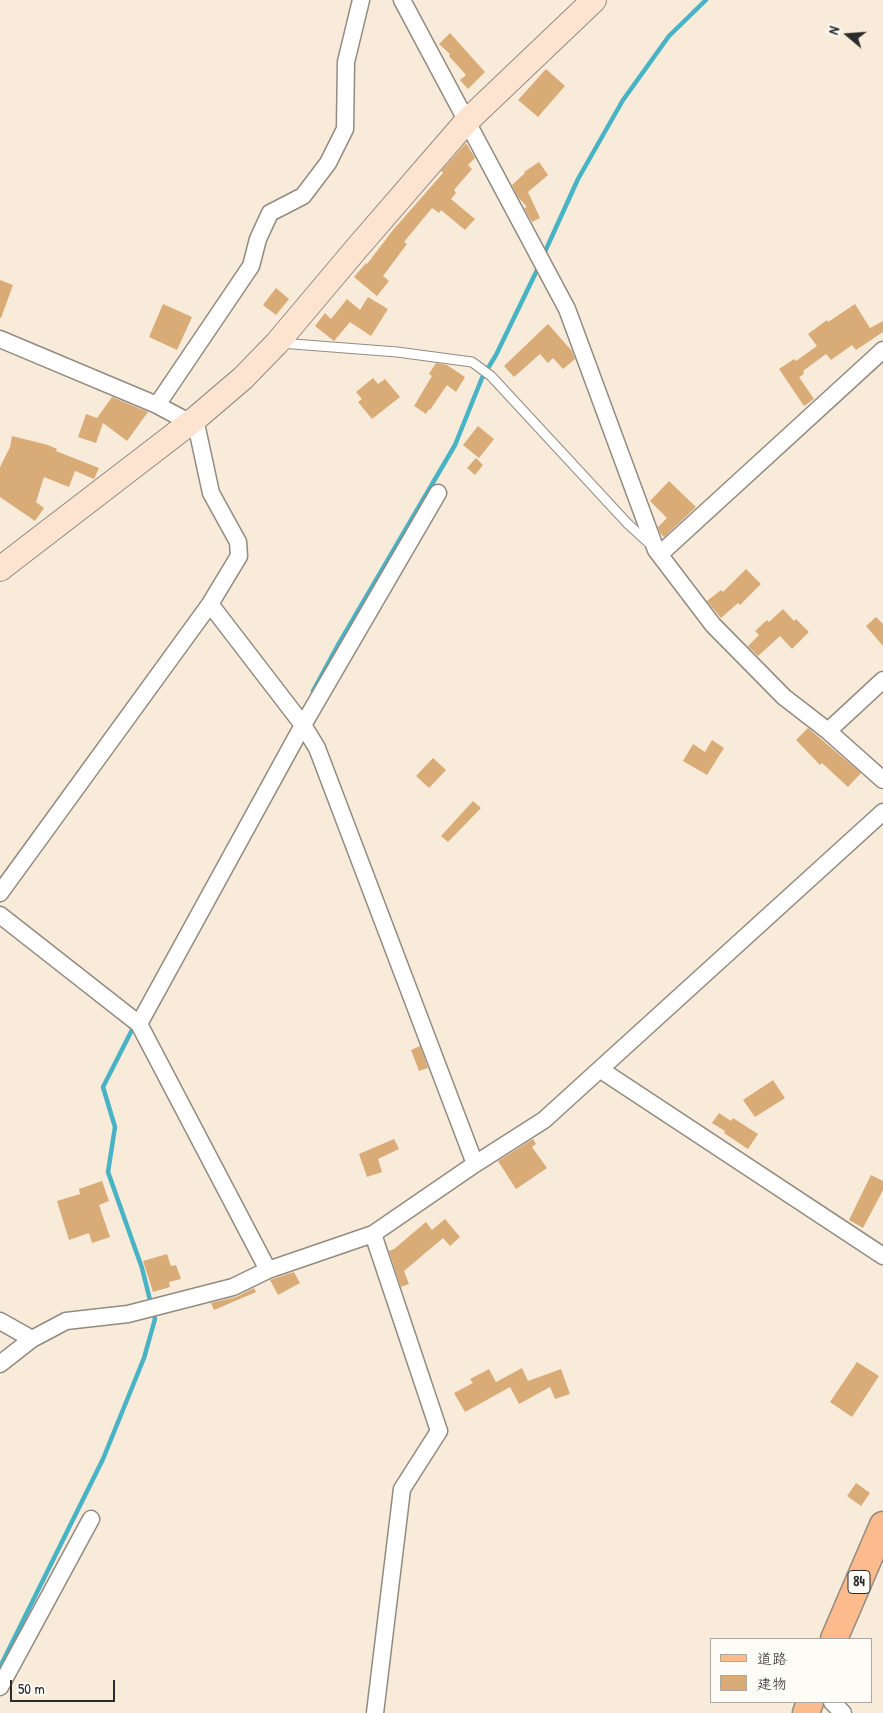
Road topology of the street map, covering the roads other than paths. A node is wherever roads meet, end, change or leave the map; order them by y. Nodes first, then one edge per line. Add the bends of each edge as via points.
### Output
1 (361, 0) edge
2 (402, 0) edge
3 (594, 0) edge
4 (466, 122) junction
5 (0, 339) edge
6 (277, 343) junction
7 (883, 350) edge
8 (157, 405) junction
9 (192, 421) junction
10 (438, 494) dead end
11 (658, 552) junction
12 (0, 569) edge
13 (210, 604) junction
14 (883, 680) edge
15 (303, 725) junction
16 (828, 731) junction
17 (883, 780) edge
18 (883, 812) edge
19 (0, 893) edge
20 (0, 915) edge
21 (139, 1024) junction
22 (601, 1070) junction
23 (475, 1164) junction
24 (373, 1234) junction
25 (883, 1256) edge
26 (268, 1270) junction
27 (0, 1321) edge
28 (32, 1339) junction
29 (0, 1364) edge
30 (91, 1519) dead end
31 (883, 1525) edge
32 (834, 1638) edge
33 (0, 1687) edge
34 (833, 1703) edge
35 (375, 1713) edge
36 (843, 1713) edge

1 - 8 street via 346,62 345,129 328,163 303,196 270,213 258,239 251,266
2 - 4 street
3 - 4 street
4 - 6 street
4 - 11 street via 567,309
5 - 8 street
6 - 9 street via 243,378
6 - 11 lane via 397,352 472,362 491,376
7 - 11 street
8 - 9 street
9 - 12 street
9 - 13 street via 211,493 238,542 239,556
10 - 15 street
11 - 16 street via 713,625 784,697
13 - 15 street
13 - 19 street
14 - 16 street
15 - 21 street
15 - 23 street via 317,748
16 - 17 street
18 - 22 street
20 - 21 street
21 - 26 street
22 - 23 street via 544,1120
22 - 25 street
23 - 24 street
24 - 26 street
24 - 35 street via 439,1431 402,1489
26 - 28 street via 233,1287 128,1314 66,1321
27 - 28 street
28 - 29 street
30 - 33 street
31 - 32 main road, 84
34 - 36 street

